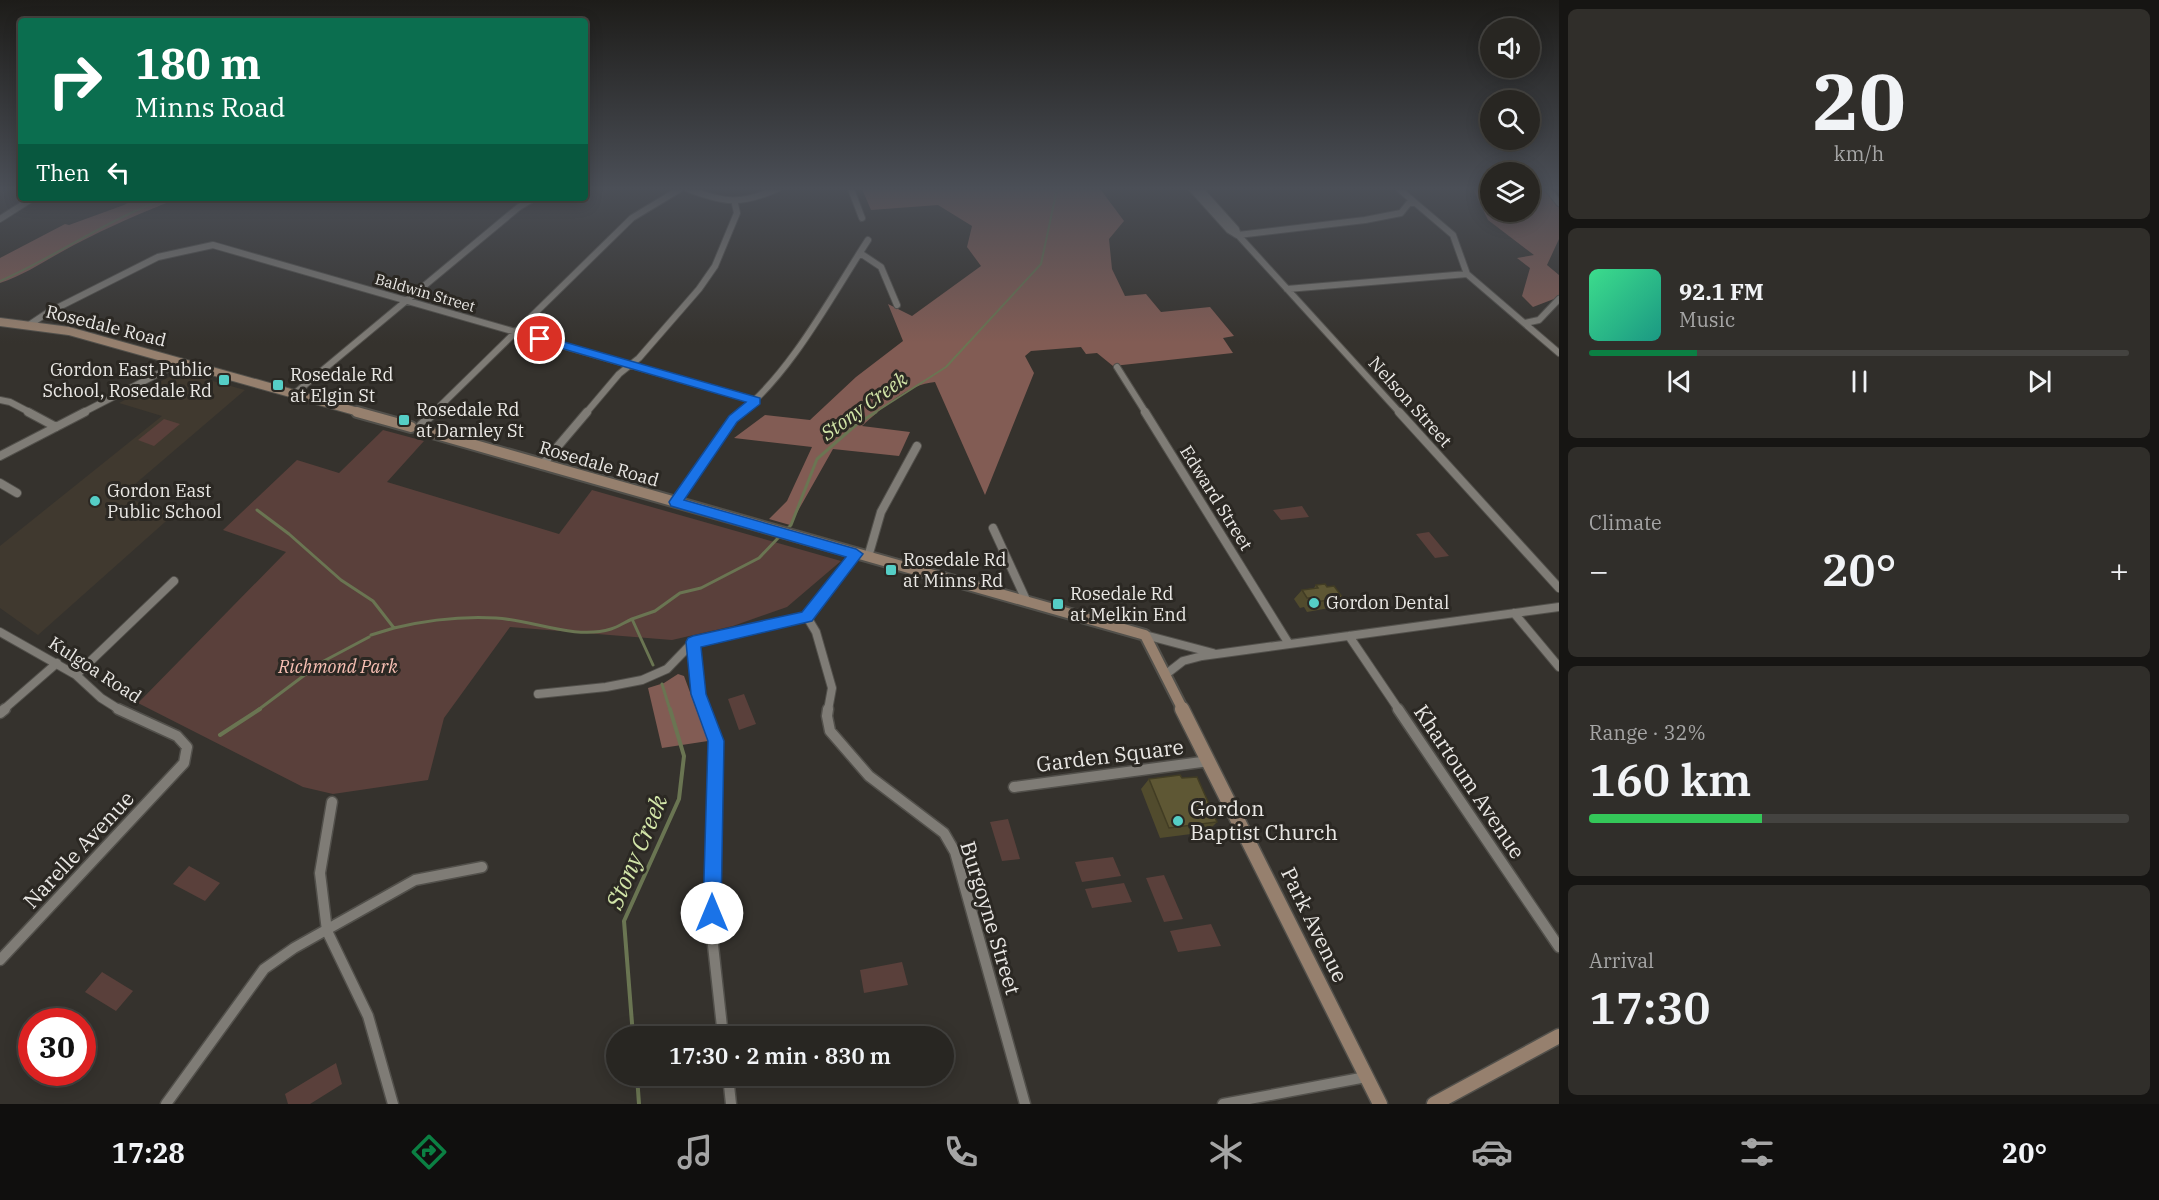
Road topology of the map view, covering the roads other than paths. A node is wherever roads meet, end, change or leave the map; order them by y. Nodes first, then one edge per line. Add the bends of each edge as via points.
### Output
1 (868, 240) dead end
2 (479, 241) edge
3 (609, 241) edge
4 (726, 241) edge
5 (1243, 241) edge
6 (1457, 241) edge
7 (860, 254) junction
8 (1467, 274) junction
9 (1287, 289) junction
10 (1559, 299) edge
11 (406, 301) junction
12 (897, 305) dead end
13 (1539, 320) junction
14 (0, 322) edge
15 (1525, 323) junction
16 (29, 325) junction
17 (515, 332) junction
18 (1540, 337) junction
19 (1559, 353) edge
20 (181, 362) junction
21 (630, 365) junction
22 (1118, 367) dead end
23 (294, 394) junction
24 (0, 400) edge
25 (756, 401) junction
26 (418, 427) junction
27 (56, 428) junction
28 (917, 446) dead end
29 (0, 456) edge
30 (542, 465) junction
31 (0, 483) edge
32 (17, 493) dead end
33 (676, 502) junction
34 (993, 528) dead end
35 (856, 554) junction
36 (868, 557) junction
37 (174, 581) dead end
38 (1559, 588) edge
39 (1027, 602) junction
40 (1559, 607) edge
41 (1514, 613) junction
42 (807, 617) junction
43 (0, 632) edge
44 (1145, 635) junction
45 (1349, 636) junction
46 (693, 642) junction
47 (1289, 644) junction
48 (1218, 654) junction
49 (57, 663) junction
50 (1559, 666) edge
51 (76, 675) junction
52 (1166, 675) junction
53 (538, 694) dead end
54 (0, 713) edge
55 (1209, 761) junction
56 (184, 763) joint
57 (1014, 786) dead end
58 (332, 802) dead end
59 (482, 867) dead end
60 (327, 931) junction
61 (1559, 947) edge
62 (0, 960) edge
63 (722, 1026) edge
64 (1559, 1036) edge
65 (1366, 1077) junction
66 (729, 1086) edge
67 (166, 1104) edge
68 (393, 1104) edge
69 (731, 1104) edge
70 (1025, 1104) edge
71 (1223, 1104) edge
72 (1380, 1104) edge
73 (1434, 1104) edge

1 - 7 street
2 - 11 street
3 - 17 street
4 - 21 street via 699,289
5 - 9 street, Nelson Street
6 - 8 street via 1461,265
7 - 12 street via 884,268
7 - 25 street via 784,369
8 - 9 street
8 - 15 street
9 - 38 street, Nelson Street
10 - 13 street
11 - 16 street, Baldwin Street via 213,245 158,257
11 - 17 street, Baldwin Street
11 - 23 street
13 - 15 street
13 - 18 street
14 - 16 street, Rosedale Road
15 - 18 street
16 - 20 street, Rosedale Road via 61,329
17 - 21 street, Baldwin Street
17 - 26 street
18 - 19 street
20 - 23 street, Rosedale Road
20 - 27 street
21 - 25 street, Baldwin Street
21 - 30 street
22 - 47 street, Edward Street
23 - 26 street, Rosedale Road
24 - 27 street
25 - 33 street via 733,419
26 - 30 street, Rosedale Road
27 - 29 street
28 - 36 street via 881,512
30 - 33 street, Rosedale Road
31 - 32 street
33 - 35 street, Rosedale Road
34 - 39 street
35 - 36 street, Rosedale Road
35 - 42 street
36 - 39 street, Rosedale Road
37 - 51 street
39 - 44 street, Rosedale Road
40 - 41 street, Rosedale Road
41 - 45 street, Rosedale Road
41 - 50 street
42 - 46 street
42 - 70 street, Burgoyne Street via 816,632 832,688 830,731 869,776 944,833 955,852
43 - 49 street, Kulgoa Road
44 - 48 street, Rosedale Road
44 - 52 street, Park Avenue
45 - 47 street, Rosedale Road
45 - 61 street, Khartoum Avenue
46 - 53 street via 666,669 646,681
46 - 63 street via 699,694 716,741 712,936
47 - 48 street, Rosedale Road
48 - 52 street, Rosedale Road via 1183,661
49 - 51 street, Kulgoa Road
49 - 54 street
51 - 56 street, Kulgoa Road via 123,712 177,736 187,747
52 - 55 street, Park Avenue
55 - 57 street, Garden Square
55 - 65 street, Park Avenue
56 - 62 street, Narelle Avenue
58 - 60 street via 320,873
59 - 60 street via 415,880
60 - 67 street via 264,969
60 - 68 street via 368,1016
64 - 73 street
65 - 71 street
65 - 72 street, Park Avenue
66 - 69 street

